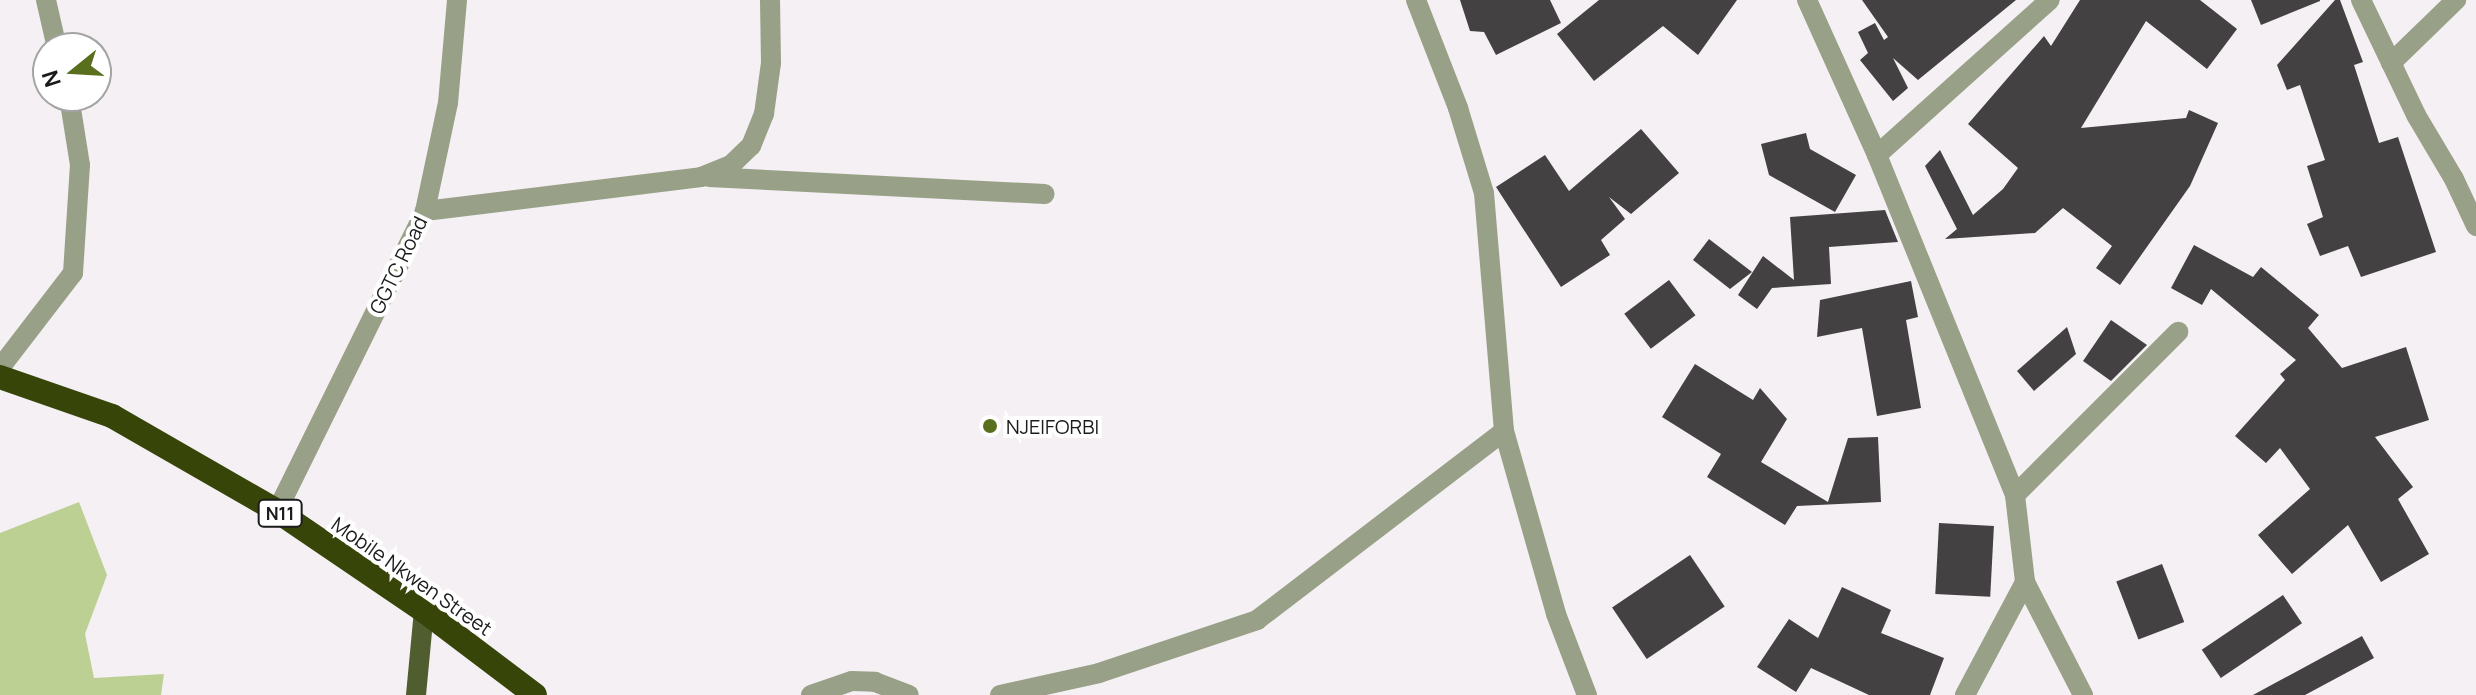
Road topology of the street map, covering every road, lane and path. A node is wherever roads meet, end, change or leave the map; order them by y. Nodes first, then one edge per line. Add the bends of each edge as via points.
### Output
1 (46, 0) edge
2 (457, 0) edge
3 (770, 0) edge
4 (1416, 0) edge
5 (1807, 0) edge
6 (2050, 0) edge
7 (2361, 0) edge
8 (2456, 0) edge
9 (53, 32) edge
10 (2391, 63) junction
11 (72, 112) edge
12 (1877, 155) junction
13 (701, 177) junction
14 (1045, 194) dead end
15 (425, 211) junction
16 (2476, 226) edge
17 (2178, 332) dead end
18 (0, 368) edge
19 (0, 377) edge
20 (1504, 431) junction
21 (2015, 495) junction
22 (277, 511) junction
23 (2025, 582) junction
24 (424, 611) junction
25 (416, 695) edge
26 (535, 695) edge
27 (811, 695) edge
28 (909, 695) edge
29 (1000, 695) edge
30 (1587, 695) edge
31 (1965, 695) edge
32 (2083, 695) edge

1 - 9 street
2 - 15 street, GGTC Road via 448,103
3 - 13 street via 771,63 764,114 751,146 731,165
4 - 20 street via 1484,193
5 - 12 street
6 - 12 street
7 - 10 street
8 - 10 street
10 - 16 street
11 - 18 street via 80,165 73,273
12 - 21 street
13 - 14 street
13 - 15 street
15 - 22 street, GGTC Road
17 - 21 street
19 - 22 highway, Mobile Nkwen Street / N11 via 112,416
20 - 29 street via 1257,620 1099,673
20 - 30 street via 1556,614
21 - 23 street
22 - 24 highway, Mobile Nkwen Street / N11
23 - 31 street
23 - 32 street
24 - 25 main road
24 - 26 highway, Mobile Nkwen Street / N11
27 - 28 street via 852,681 875,682

